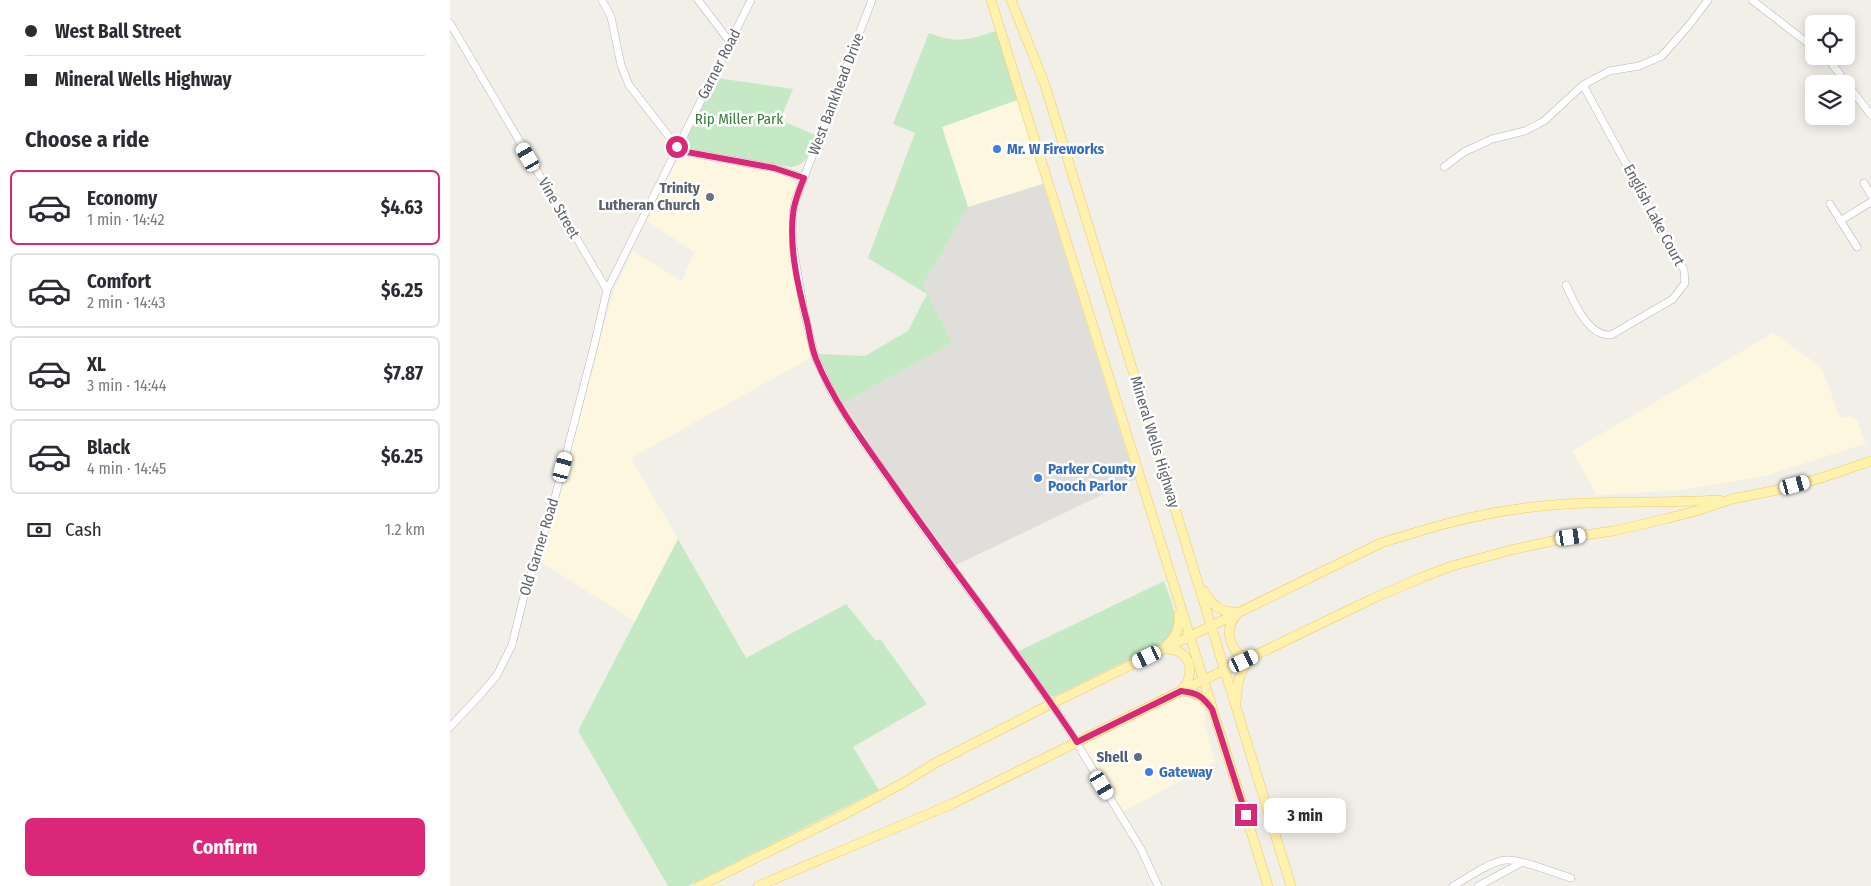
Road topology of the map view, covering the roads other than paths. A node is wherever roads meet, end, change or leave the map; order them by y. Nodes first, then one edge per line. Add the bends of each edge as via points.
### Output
1 (602, 0) edge
2 (698, 0) edge
3 (751, 0) edge
4 (872, 0) edge
5 (991, 0) edge
6 (1011, 0) edge
7 (1708, 0) edge
8 (1752, 0) edge
9 (450, 23) edge
10 (1805, 41) edge
11 (730, 42) junction
12 (1833, 65) edge
13 (1583, 85) junction
14 (1871, 114) edge
15 (676, 149) junction
16 (1444, 168) dead end
17 (804, 178) junction
18 (1864, 183) dead end
19 (1871, 195) edge
20 (1871, 202) edge
21 (1830, 204) dead end
22 (1840, 221) junction
23 (1857, 247) dead end
24 (1566, 285) dead end
25 (607, 290) junction
26 (1871, 461) edge
27 (1732, 499) junction
28 (1196, 577) junction
29 (1178, 598) junction
30 (1239, 612) junction
31 (1211, 626) junction
32 (1190, 636) junction
33 (1163, 649) junction
34 (1254, 656) junction
35 (1225, 671) junction
36 (1204, 681) junction
37 (1181, 691) junction
38 (1051, 704) junction
39 (1235, 707) junction
40 (1212, 709) junction
41 (450, 727) edge
42 (1077, 742) junction
43 (1521, 863) junction
44 (1571, 878) dead end
45 (699, 886) edge
46 (758, 886) edge
47 (1158, 886) edge
48 (1268, 886) edge
49 (1291, 886) edge
50 (1453, 886) edge
51 (1478, 886) edge

1 - 15 street via 611,17 621,65 629,85
2 - 11 street
3 - 11 street, Garner Road
4 - 17 street, West Bankhead Drive
5 - 29 main road, Mineral Wells Highway
6 - 28 main road, Mineral Wells Highway via 1045,85
7 - 13 street via 1662,56 1639,66 1610,71
8 - 10 street
9 - 25 street, Vine Street
11 - 15 street, Garner Road
12 - 14 street
13 - 16 street via 1544,121 1524,131 1485,142 1464,152
13 - 24 street, English Lake Court via 1684,270 1685,284 1673,299 1611,335 1595,330 1588,323
15 - 17 street via 774,168
15 - 25 street, Garner Road
17 - 38 street, West Bankhead Drive via 793,214 793,246 815,357 856,432
18 - 19 street
20 - 22 street
21 - 22 street
22 - 23 street
25 - 41 street, Old Garner Road via 558,484 512,645 497,675
26 - 27 main road via 1778,490
27 - 30 main road via 1555,505 1464,519 1381,543
27 - 34 main road via 1665,519 1534,545 1452,566 1390,591
28 - 30 main road via 1217,609
28 - 31 main road, Mineral Wells Highway
29 - 32 main road, Mineral Wells Highway
29 - 33 main road via 1179,629
30 - 31 main road
30 - 34 main road via 1229,626 1229,636 1240,655
31 - 32 main road
31 - 35 main road, Mineral Wells Highway
32 - 33 main road
32 - 36 main road, Mineral Wells Highway
33 - 37 main road via 1177,649 1187,660 1189,680
33 - 38 main road
34 - 35 main road
34 - 39 main road via 1240,674
35 - 36 main road
35 - 39 main road, Mineral Wells Highway
36 - 37 main road
36 - 40 main road, Mineral Wells Highway
37 - 40 main road via 1200,695
37 - 42 main road
38 - 42 street, West Bankhead Drive
38 - 45 main road via 842,815
39 - 49 main road, Mineral Wells Highway
40 - 48 main road, Mineral Wells Highway
42 - 46 main road via 954,803
42 - 47 street, West Bankhead Drive via 1141,850
43 - 44 street
43 - 50 street via 1506,860
43 - 51 street

